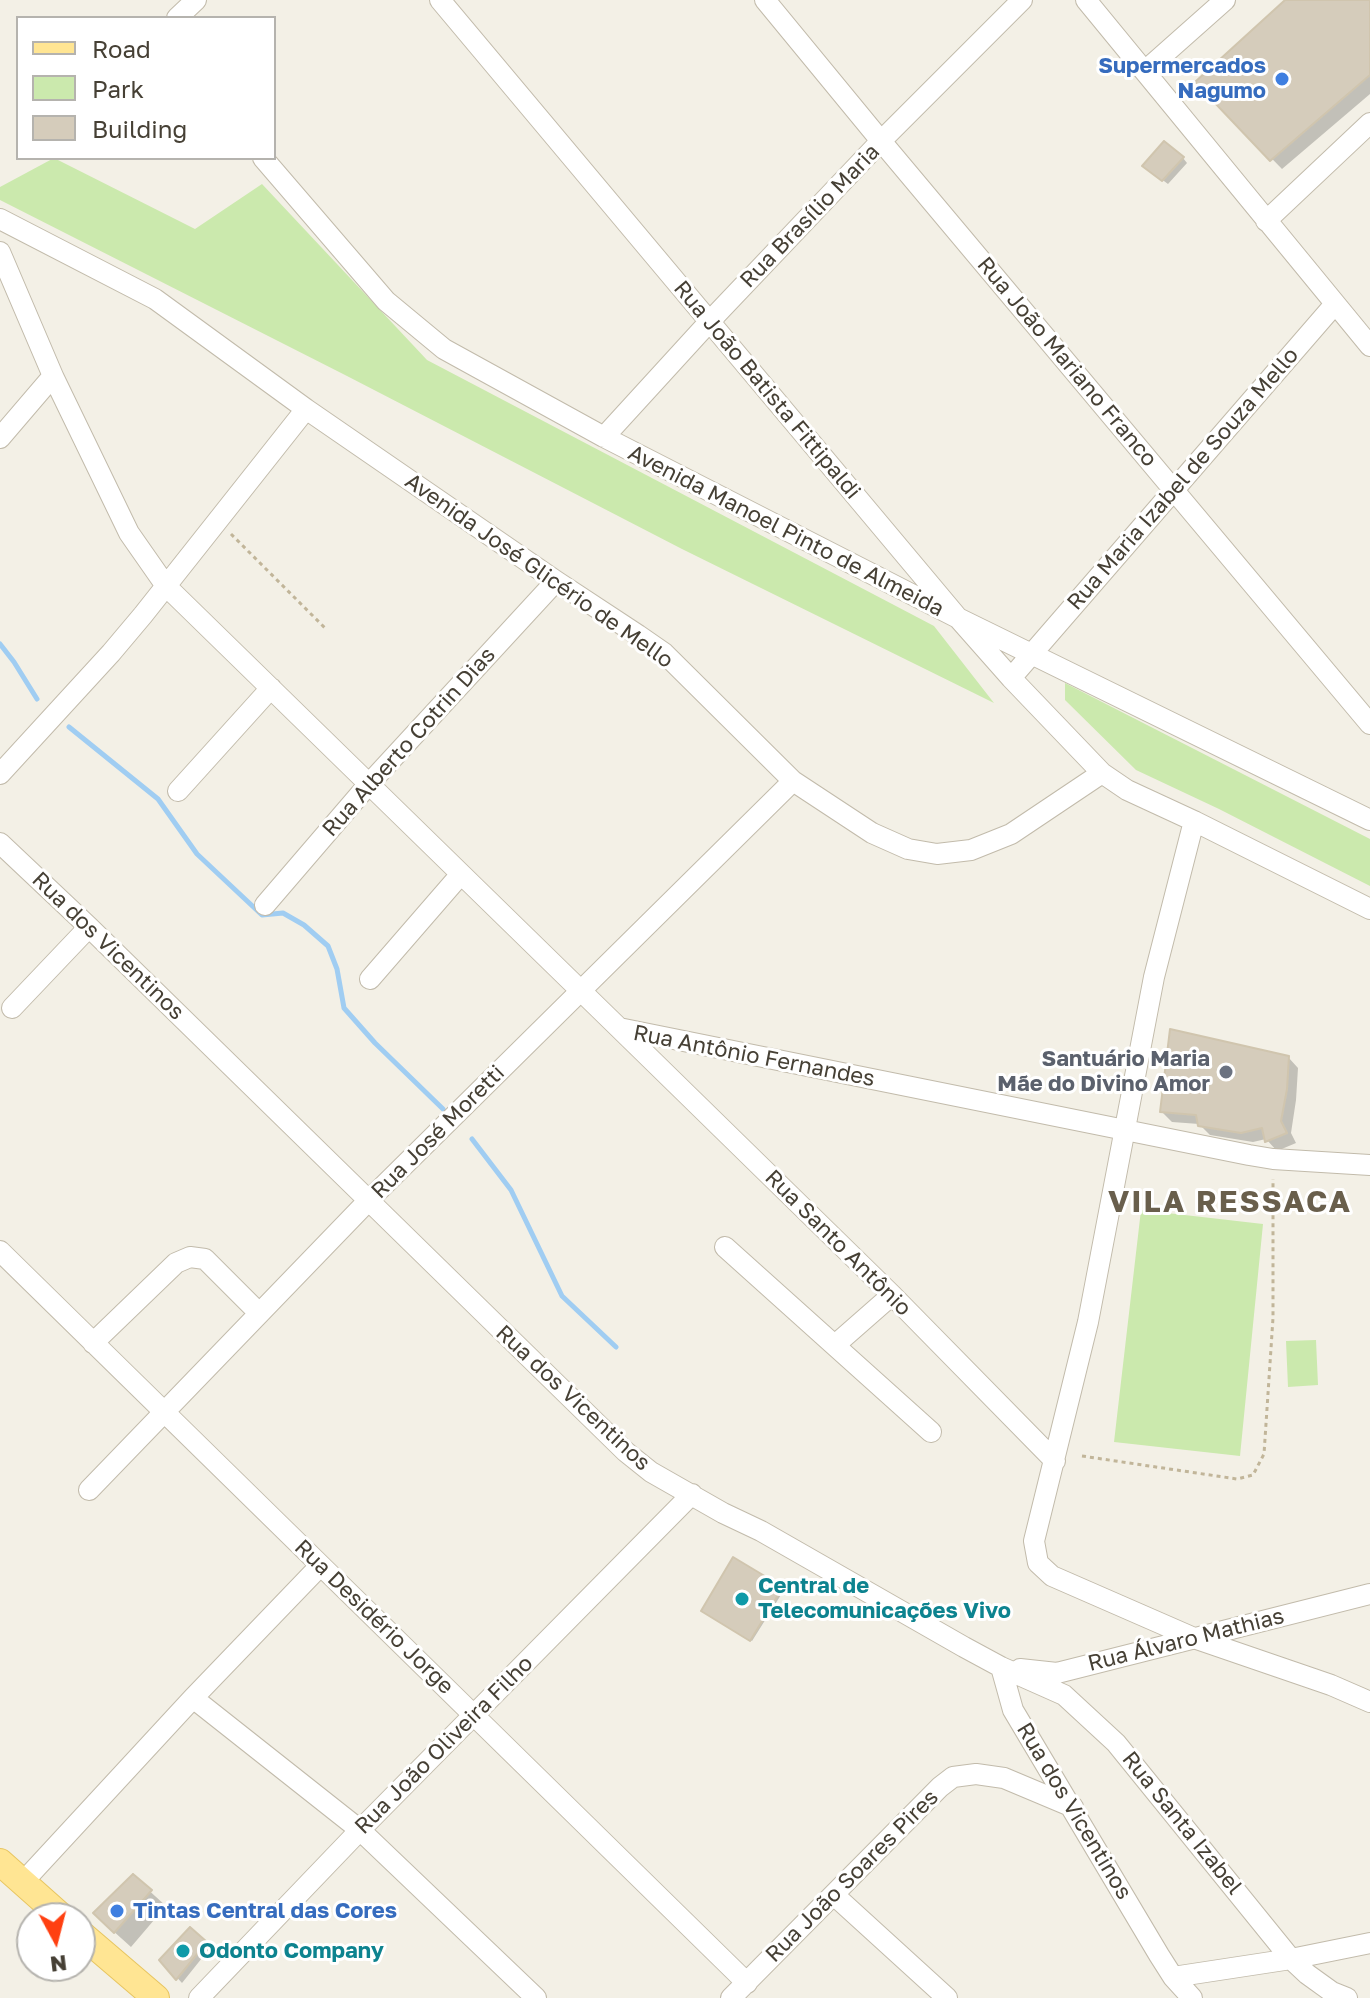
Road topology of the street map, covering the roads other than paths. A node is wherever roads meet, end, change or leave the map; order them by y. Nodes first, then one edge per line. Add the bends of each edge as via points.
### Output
1 (196, 0) edge
2 (440, 0) edge
3 (765, 0) edge
4 (1022, 0) edge
5 (1086, 0) edge
6 (1225, 0) edge
7 (179, 16) edge
8 (1145, 71) junction
9 (1370, 123) edge
10 (881, 141) junction
11 (265, 160) edge
12 (0, 219) edge
13 (1266, 221) junction
14 (0, 252) edge
15 (1335, 304) junction
16 (710, 321) junction
17 (1370, 346) edge
18 (53, 376) junction
19 (306, 409) junction
20 (604, 437) junction
21 (0, 438) edge
22 (1174, 489) junction
23 (556, 581) junction
24 (166, 586) junction
25 (958, 618) junction
26 (1031, 655) junction
27 (1011, 678) junction
28 (271, 688) junction
29 (1370, 724) edge
30 (1102, 773) junction
31 (0, 774) edge
32 (793, 781) junction
33 (368, 785) junction
34 (178, 791) dead end
35 (1370, 820) edge
36 (1194, 821) junction
37 (0, 843) edge
38 (461, 874) junction
39 (265, 905) dead end
40 (1370, 909) edge
41 (89, 927) junction
42 (370, 979) dead end
43 (580, 991) junction
44 (12, 1008) dead end
45 (619, 1028) junction
46 (1125, 1131) junction
47 (1370, 1165) edge
48 (368, 1201) junction
49 (725, 1247) dead end
50 (0, 1251) edge
51 (892, 1295) junction
52 (259, 1313) junction
53 (93, 1343) junction
54 (835, 1345) junction
55 (165, 1412) junction
56 (931, 1432) dead end
57 (1055, 1461) junction
58 (89, 1490) dead end
59 (692, 1494) junction
60 (320, 1566) junction
61 (1370, 1594) edge
62 (1194, 1638) junction
63 (1001, 1667) junction
64 (193, 1698) junction
65 (1370, 1702) edge
66 (474, 1714) junction
67 (1073, 1807) junction
68 (360, 1830) junction
69 (0, 1862) edge
70 (23, 1882) junction
71 (834, 1895) junction
72 (45, 1902) edge
73 (1370, 1943) edge
74 (96, 1947) edge
75 (1291, 1959) junction
76 (1173, 1977) junction
77 (747, 1983) junction
78 (156, 1998) edge
79 (199, 1998) edge
80 (536, 1998) edge
81 (731, 1998) edge
82 (947, 1998) edge
83 (1192, 1998) edge
84 (1347, 1998) edge

1 - 7 street
2 - 16 street, Rua João Batista Fittipaldi
3 - 10 street, Rua João Mariano Franco
4 - 10 street, Rua Brasílio Maria
5 - 8 street
6 - 8 street
8 - 13 street
9 - 13 street
10 - 16 street, Rua Brasílio Maria
10 - 22 street, Rua João Mariano Franco
11 - 20 street, Avenida Manoel Pinto de Almeida via 386,301 434,341
12 - 19 street, Avenida José Glicério de Mello via 155,299
13 - 15 street
14 - 18 street, Rua Antônio Fernandes
15 - 17 street
15 - 22 street, Rua Maria Izabel de Souza Mello
16 - 20 street, Rua Brasílio Maria
16 - 25 street, Rua João Batista Fittipaldi
18 - 21 street
18 - 24 street, Rua Antônio Fernandes via 129,533
19 - 23 street, Avenida José Glicério de Mello
19 - 24 street
20 - 25 street, Avenida Manoel Pinto de Almeida
22 - 26 street, Rua Maria Izabel de Souza Mello
22 - 29 street, Rua João Mariano Franco
23 - 32 street, Avenida José Glicério de Mello via 664,653
23 - 33 street, Rua Alberto Cotrin Dias
24 - 28 street, Rua Antônio Fernandes
24 - 31 street
25 - 26 street, Avenida Manoel Pinto de Almeida
25 - 27 street, Rua João Batista Fittipaldi
26 - 27 street, Rua Maria Izabel de Souza Mello
26 - 35 street, Avenida Manoel Pinto de Almeida
27 - 30 street, Rua João Batista Fittipaldi
28 - 33 street, Rua Antônio Fernandes
28 - 34 street
30 - 32 street, Avenida José Glicério de Mello via 1011,834 971,850 937,854 908,849 872,833
30 - 36 street
32 - 43 street, Rua José Moretti
33 - 38 street, Rua Antônio Fernandes
33 - 39 street, Rua Alberto Cotrin Dias
36 - 40 street
36 - 46 street via 1154,977
37 - 41 street, Rua dos Vicentinos
38 - 42 street
38 - 43 street, Rua Antônio Fernandes
41 - 44 street
41 - 48 street, Rua dos Vicentinos
43 - 45 street, Rua Antônio Fernandes
43 - 48 street, Rua José Moretti
45 - 46 street, Rua Antônio Fernandes
45 - 51 street, Rua Santo Antônio
46 - 47 street, Rua Antônio Fernandes via 1273,1159
46 - 57 street
48 - 52 street, Rua José Moretti
48 - 59 street, Rua dos Vicentinos via 626,1452
49 - 54 street
50 - 53 street, Rua Desidério Jorge
51 - 54 street
51 - 57 street, Rua Santo Antônio
52 - 53 street via 205,1259 190,1257 176,1263
52 - 55 street, Rua José Moretti
53 - 55 street, Rua Desidério Jorge
54 - 56 street
55 - 58 street, Rua José Moretti
55 - 60 street, Rua Desidério Jorge
57 - 62 street via 1034,1541 1038,1563 1052,1576
59 - 63 street, Rua dos Vicentinos
59 - 66 street, Rua João Oliveira Filho
60 - 64 street
60 - 66 street, Rua Desidério Jorge
61 - 62 street, Rua Álvaro Mathias
62 - 63 street, Rua Álvaro Mathias via 1057,1673
62 - 65 street
63 - 67 street, Rua dos Vicentinos via 1013,1710
63 - 75 street, Rua Santa Izabel via 1064,1695 1116,1743
64 - 68 street
64 - 70 street
66 - 68 street, Rua João Oliveira Filho
66 - 77 street, Rua Desidério Jorge
67 - 71 street, Rua João Soares Pires via 1004,1778 953,1777
67 - 76 street, Rua dos Vicentinos
68 - 79 street, Rua João Oliveira Filho
68 - 80 street
69 - 70 main road
70 - 72 main road
71 - 77 street, Rua João Soares Pires
71 - 82 street
73 - 75 street
74 - 78 main road
75 - 76 street
75 - 84 street, Rua Santa Izabel
76 - 83 street, Rua dos Vicentinos
77 - 81 street, Rua João Soares Pires

